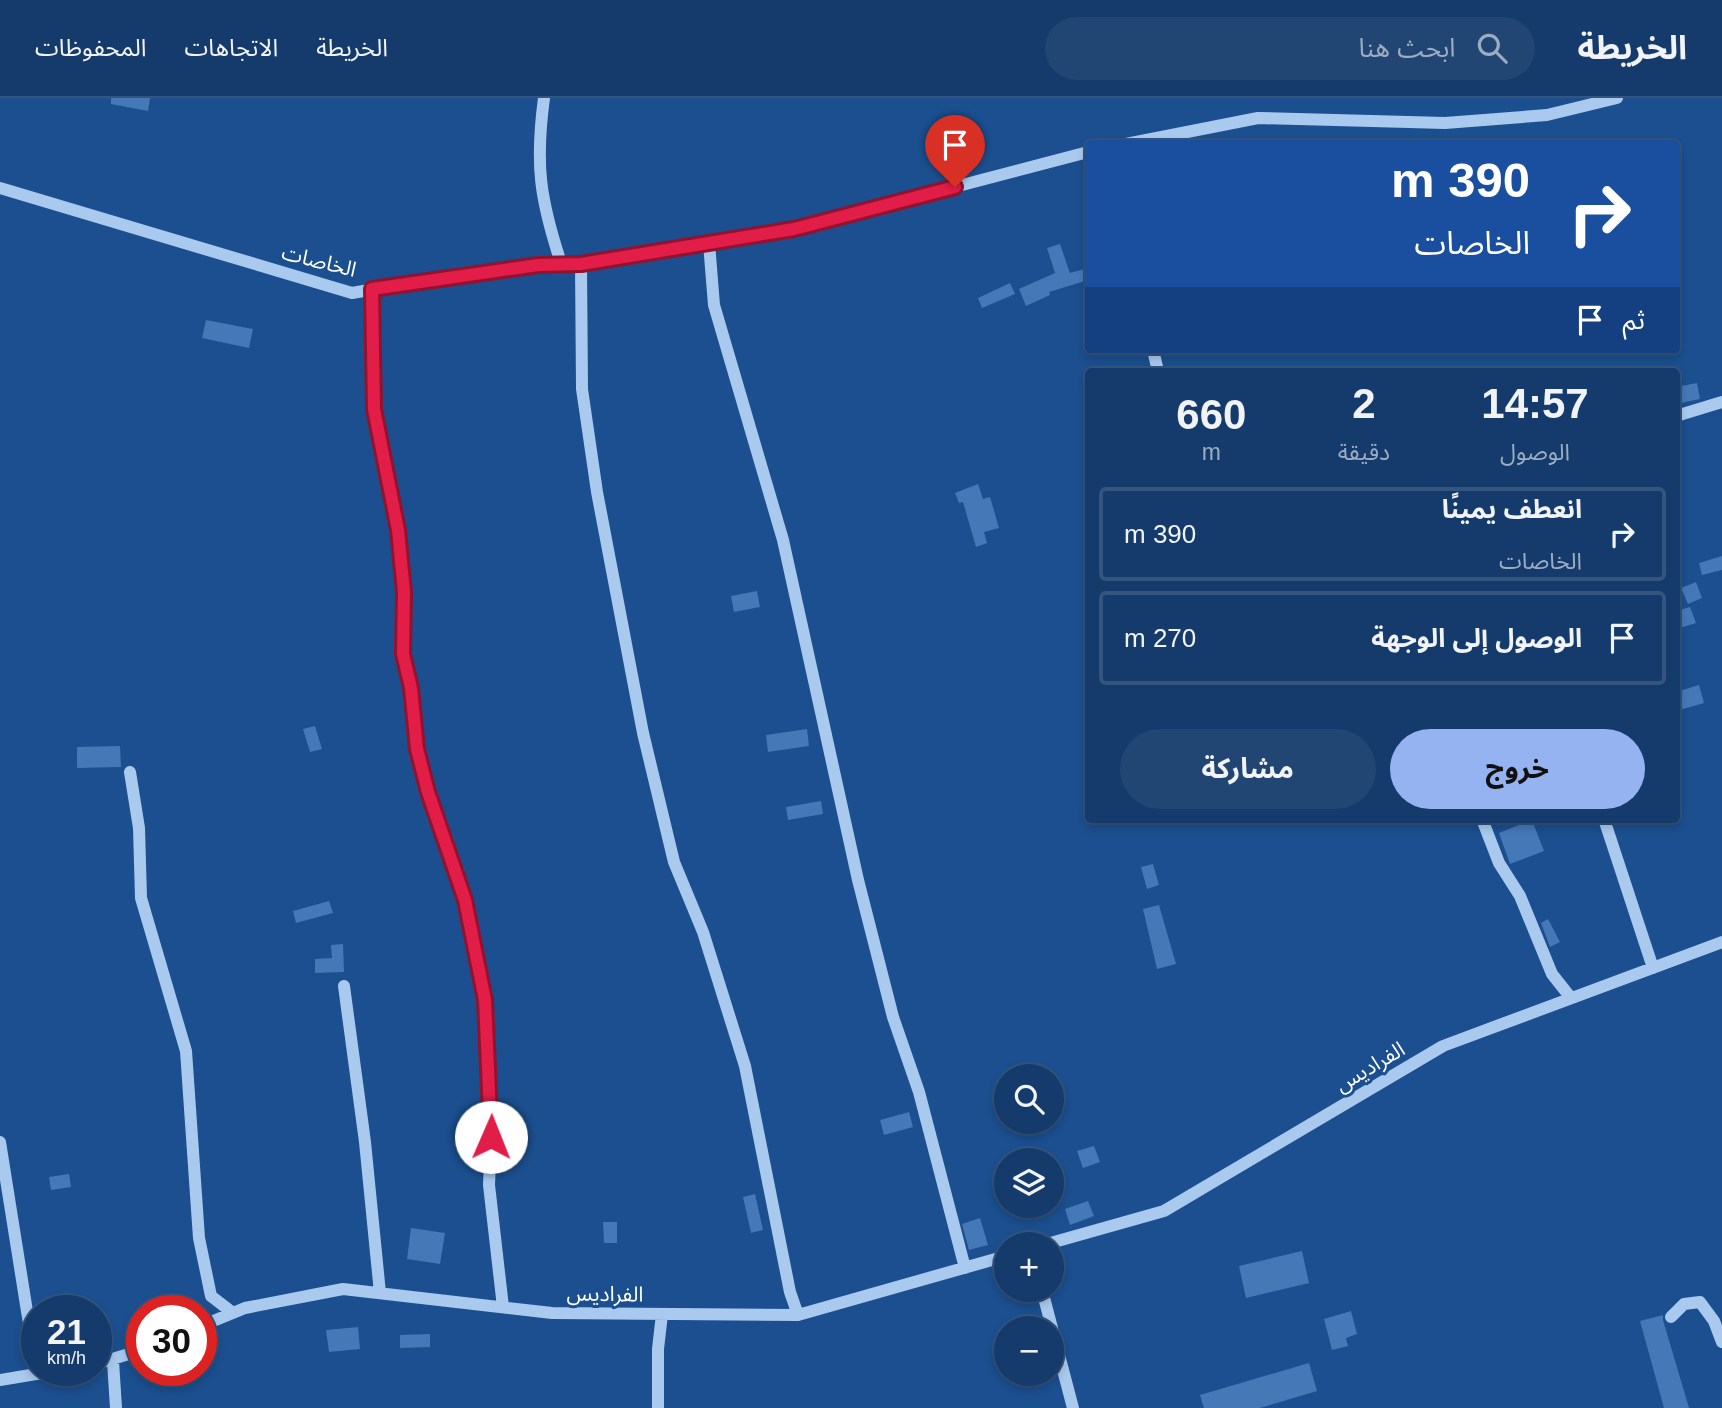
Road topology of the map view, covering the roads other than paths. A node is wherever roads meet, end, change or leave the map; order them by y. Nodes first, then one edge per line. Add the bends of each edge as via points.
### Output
1 (544, 98) edge
2 (1617, 98) edge
3 (1146, 140) edge
4 (1085, 153) edge
5 (0, 188) edge
6 (709, 243) junction
7 (561, 263) junction
8 (581, 264) junction
9 (372, 289) junction
10 (1722, 402) edge
11 (1680, 415) edge
12 (130, 772) dead end
13 (1484, 823) edge
14 (1605, 823) edge
15 (1722, 942) edge
16 (1653, 968) junction
17 (344, 986) dead end
18 (1571, 998) junction
19 (0, 1142) edge
20 (1064, 1239) edge
21 (994, 1260) edge
22 (965, 1268) junction
23 (380, 1293) junction
24 (24, 1295) edge
25 (1045, 1302) edge
26 (503, 1307) junction
27 (233, 1313) junction
28 (662, 1314) junction
29 (798, 1315) junction
30 (1671, 1317) dead end
31 (217, 1320) edge
32 (1722, 1342) edge
33 (126, 1356) edge
34 (113, 1361) joint
35 (21, 1377) edge
36 (0, 1380) edge
37 (116, 1408) edge
38 (658, 1408) edge
39 (1073, 1408) edge

1 - 7 street via 539,172 543,209
2 - 3 street via 1547,115 1445,123 1258,118
4 - 6 street, الخاصات via 794,229
5 - 9 street, الخاصات via 352,293
6 - 8 street, الخاصات
6 - 22 street via 714,305 783,540 893,1017 919,1092
7 - 8 street, الخاصات
7 - 9 street, الخاصات
8 - 29 street via 582,389 643,733 674,862 703,932 745,1066
9 - 26 street via 374,409 398,530 403,654 417,749 465,900 485,1000 492,1113 489,1185
10 - 11 street
12 - 27 street via 139,828 141,898 186,1051 199,1238 211,1296
13 - 18 street via 1552,974
14 - 16 street
15 - 16 street, الفراديس
16 - 18 street, الفراديس
17 - 23 street
18 - 20 street, الفراديس via 1443,1046 1164,1211
19 - 24 street
21 - 22 street, الفراديس
22 - 29 street, الفراديس
23 - 26 street, الفراديس
23 - 27 street, الفراديس via 344,1289
25 - 39 street
26 - 28 street, الفراديس
27 - 31 street, الفراديس
28 - 29 street, الفراديس
28 - 38 street
30 - 32 street via 1685,1304 1700,1302
33 - 34 street
34 - 37 street
35 - 36 street

